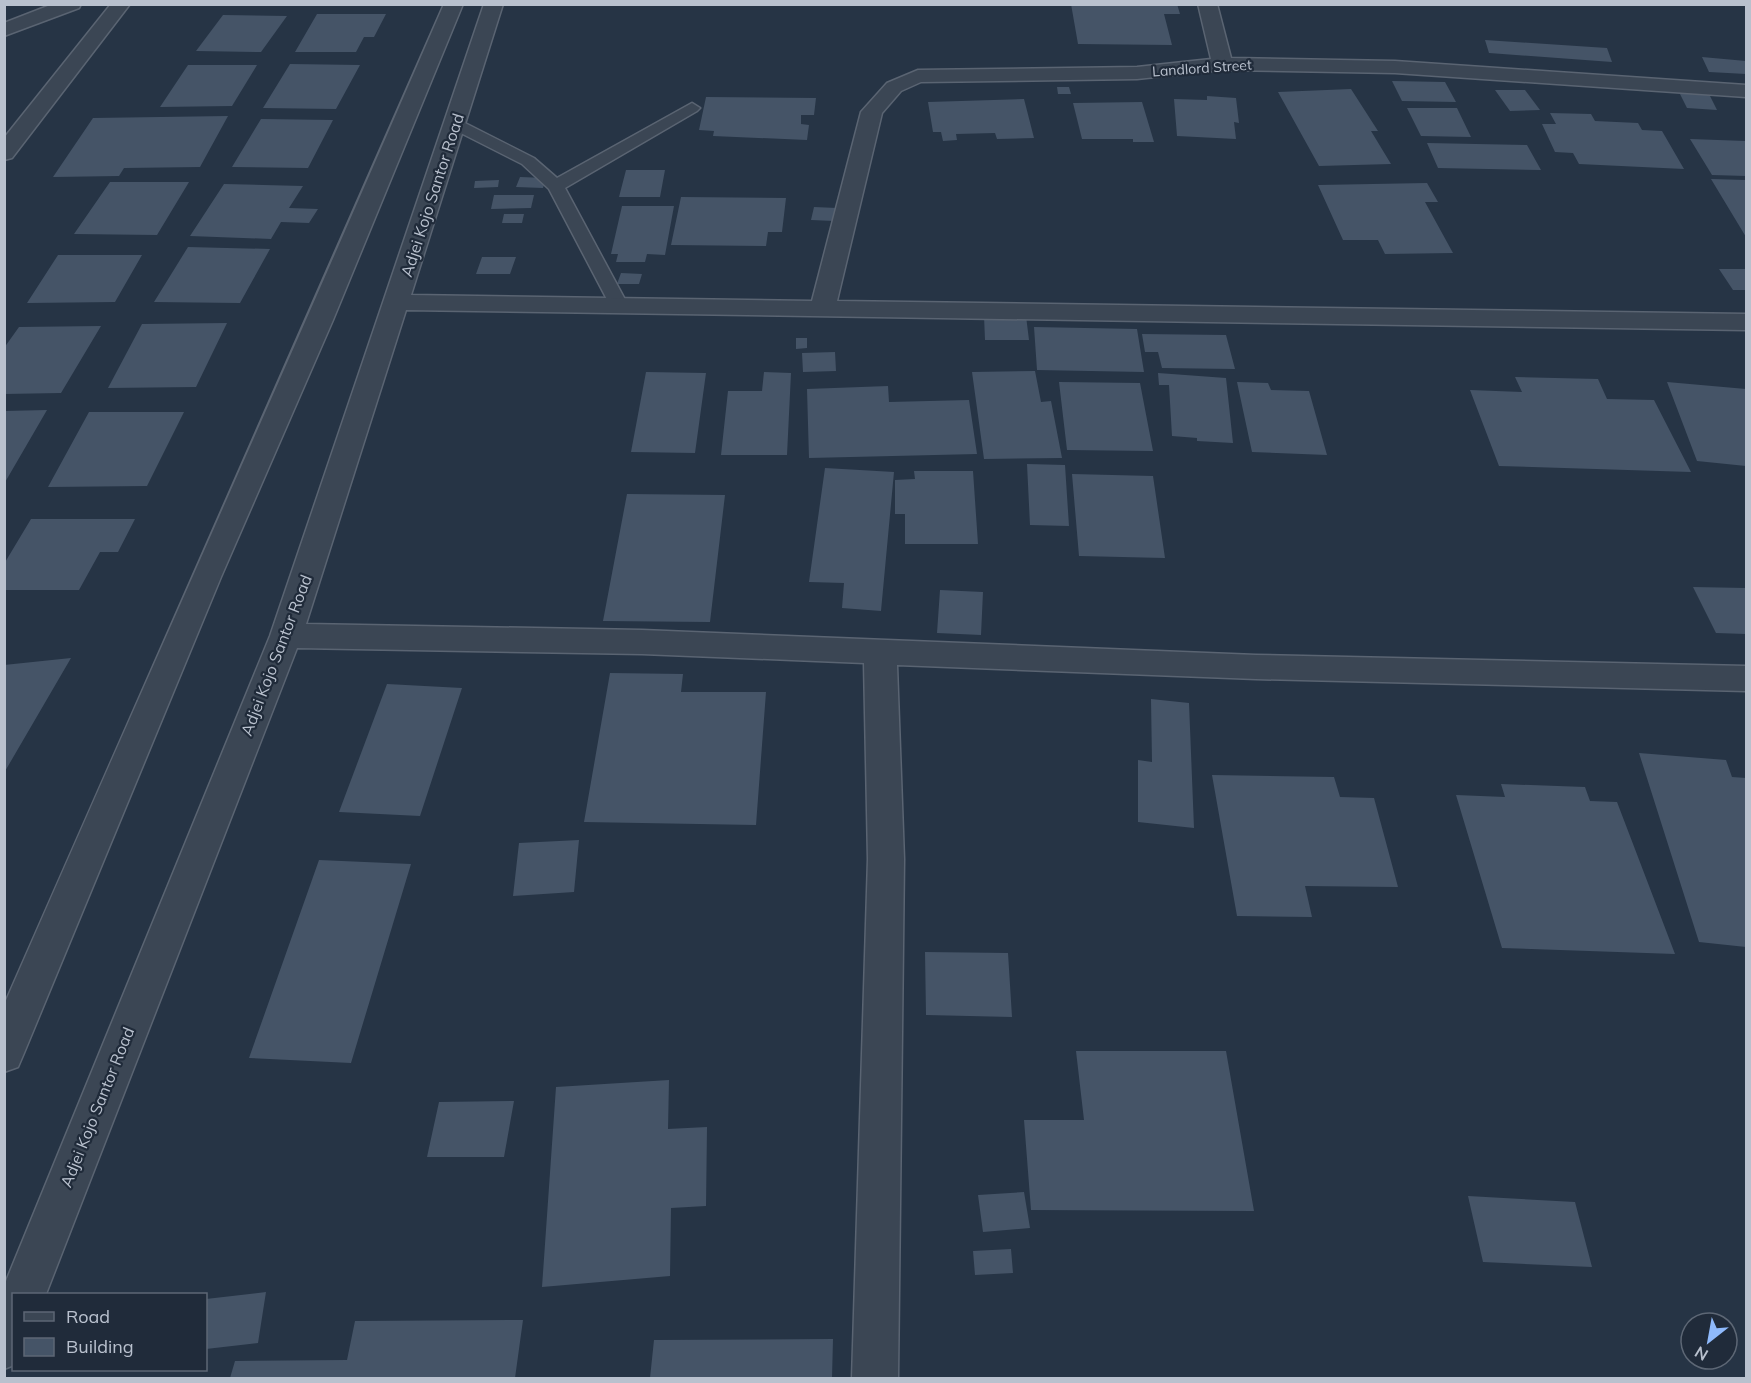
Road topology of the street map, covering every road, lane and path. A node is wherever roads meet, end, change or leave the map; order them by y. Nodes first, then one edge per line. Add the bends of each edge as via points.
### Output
1 (72, 4) edge
2 (121, 4) edge
3 (454, 4) edge
4 (494, 4) edge
5 (1207, 4) edge
6 (4, 30) edge
7 (1222, 64) junction
8 (1746, 91) edge
9 (692, 108) dead end
10 (455, 124) junction
11 (4, 153) edge
12 (556, 186) junction
13 (397, 303) junction
14 (620, 307) junction
15 (824, 308) junction
16 (1746, 322) edge
17 (286, 636) junction
18 (880, 651) junction
19 (1746, 679) edge
20 (4, 1053) edge
21 (24, 1293) edge
22 (12, 1328) edge
23 (4, 1346) edge
24 (875, 1378) edge

1 - 6 street
2 - 11 street
3 - 20 street
4 - 10 street, Adjei Kojo Santor Road
5 - 7 street
7 - 8 street, Landlord Street via 1395,67
7 - 15 street, Landlord Street via 1137,73 918,76 894,87 872,112
9 - 12 lane
10 - 12 lane via 528,161
10 - 13 street, Adjei Kojo Santor Road
12 - 14 lane
13 - 14 street
13 - 17 street, Adjei Kojo Santor Road
14 - 15 street
15 - 16 street
17 - 18 street
17 - 21 street, Adjei Kojo Santor Road
18 - 19 street via 1256,667
18 - 24 street via 886,859
22 - 23 street

